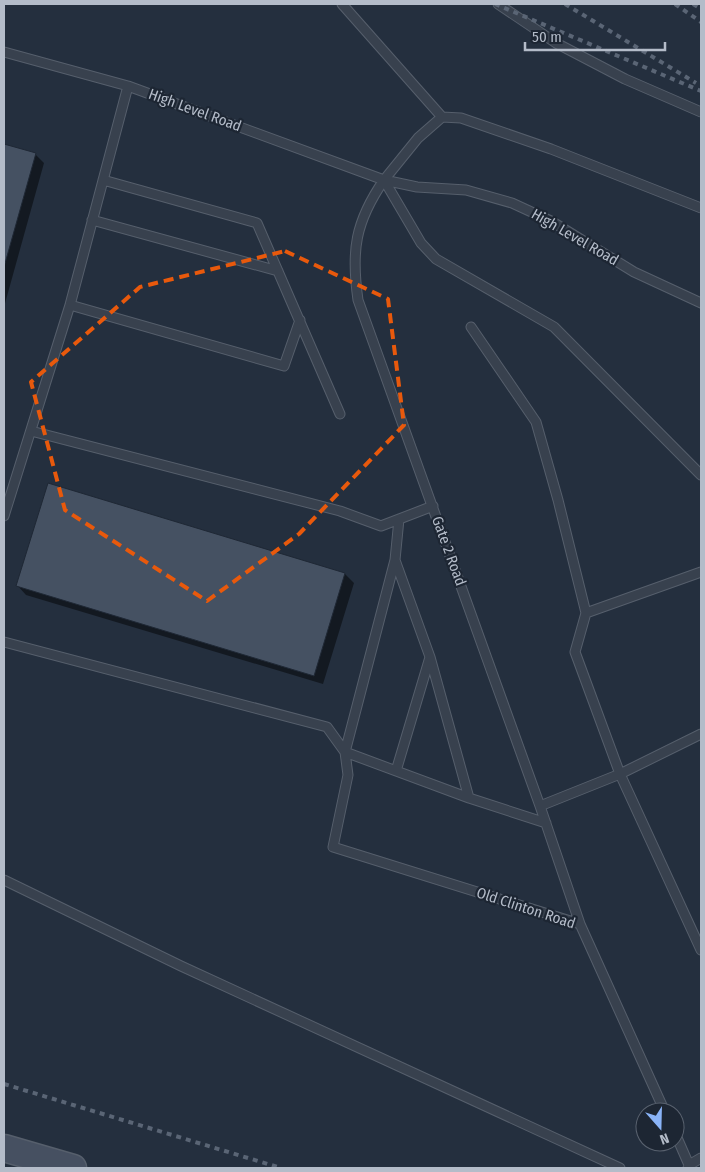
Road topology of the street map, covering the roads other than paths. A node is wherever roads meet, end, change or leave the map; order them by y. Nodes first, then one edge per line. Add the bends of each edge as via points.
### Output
1 (342, 4) edge
2 (498, 4) edge
3 (4, 52) edge
4 (128, 86) junction
5 (701, 112) edge
6 (442, 117) junction
7 (103, 180) junction
8 (384, 180) junction
9 (701, 208) edge
10 (92, 220) junction
11 (278, 271) junction
12 (701, 304) edge
13 (70, 305) junction
14 (300, 320) junction
15 (472, 327) dead end
16 (340, 414) dead end
17 (31, 431) junction
18 (701, 475) edge
19 (433, 506) junction
20 (4, 516) edge
21 (399, 519) junction
22 (395, 560) junction
23 (701, 572) edge
24 (586, 613) junction
25 (4, 642) edge
26 (430, 657) junction
27 (701, 734) edge
28 (345, 752) junction
29 (396, 771) junction
30 (620, 774) junction
31 (468, 798) junction
32 (540, 806) junction
33 (546, 823) junction
34 (4, 880) edge
35 (580, 924) junction
36 (701, 950) edge
37 (660, 1102) edge
38 (4, 1148) edge
39 (683, 1152) edge
40 (701, 1158) edge
41 (689, 1166) edge
42 (73, 1168) edge
43 (620, 1168) edge

1 - 6 lane
2 - 5 lane via 556,43 625,79
3 - 4 lane, High Level Road
4 - 7 lane
4 - 8 lane, High Level Road
6 - 8 lane via 418,138
6 - 9 lane via 461,118 551,149
7 - 10 lane
7 - 11 lane via 257,223
8 - 12 lane, High Level Road via 416,187 466,190 512,203 551,221 634,272
8 - 18 lane via 421,243 436,259 554,327
8 - 19 lane, Gate 2 Road via 362,220 355,248 358,300
10 - 11 lane
10 - 13 lane
11 - 14 lane
13 - 14 lane via 284,366
13 - 17 lane
14 - 16 lane
15 - 24 lane via 536,422
17 - 20 lane
17 - 21 lane via 340,511 381,526
19 - 21 lane
19 - 32 lane, Gate 2 Road
21 - 22 lane
22 - 26 lane
22 - 28 lane
23 - 24 lane
24 - 30 lane via 576,652
25 - 28 lane via 326,727
26 - 29 lane
26 - 31 lane
27 - 30 lane
28 - 29 lane
28 - 35 lane, Old Clinton Road via 348,775 333,847
29 - 31 lane
30 - 32 lane
30 - 36 lane
31 - 33 lane
32 - 33 lane, Gate 2 Road
33 - 35 lane, Gate 2 Road
34 - 43 lane via 181,966
35 - 37 lane, Old Clinton Road
38 - 42 main road
39 - 41 lane
40 - 41 lane

